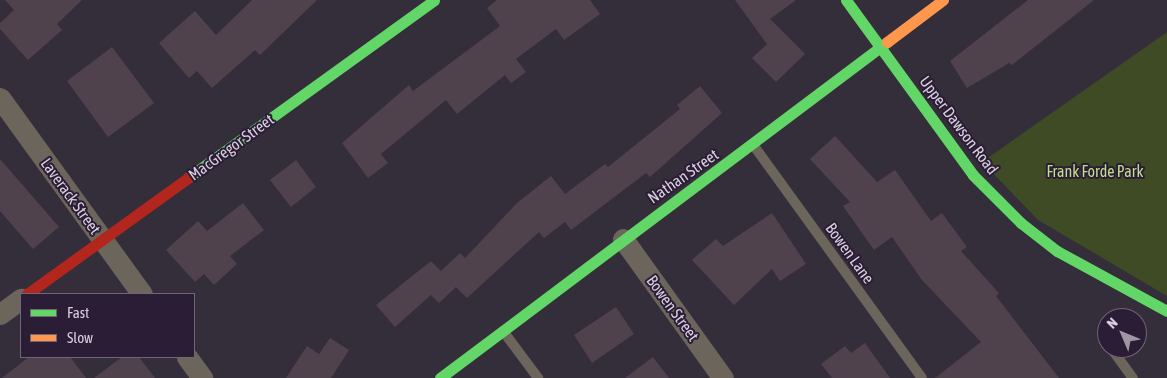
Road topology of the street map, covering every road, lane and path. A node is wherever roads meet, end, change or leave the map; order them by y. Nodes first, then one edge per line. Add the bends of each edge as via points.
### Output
1 (434, 0) edge
2 (846, 0) edge
3 (943, 0) edge
4 (880, 47) junction
5 (0, 98) edge
6 (754, 146) junction
7 (623, 238) junction
8 (104, 240) junction
9 (28, 293) edge
10 (141, 293) edge
11 (20, 300) edge
12 (1167, 311) edge
13 (0, 314) edge
14 (502, 331) junction
15 (188, 358) edge
16 (1118, 358) edge
17 (202, 378) edge
18 (440, 378) edge
19 (538, 378) edge
20 (723, 378) edge
21 (922, 378) edge
22 (1133, 378) edge

1 - 8 street, MacGregor Street
2 - 4 street, Upper Dawson Road
3 - 4 street, Nathan Street
4 - 6 street, Nathan Street
4 - 12 street, Upper Dawson Road via 973,175 1021,223 1057,251
5 - 8 street, Laverack Street
6 - 7 street, Nathan Street
6 - 21 lane, Bowen Lane
7 - 14 street, Nathan Street
7 - 20 street, Bowen Street
8 - 9 street, MacGregor Street
8 - 10 street, Laverack Street
11 - 13 street
14 - 18 street, Nathan Street
14 - 19 lane
15 - 17 street
16 - 22 lane

